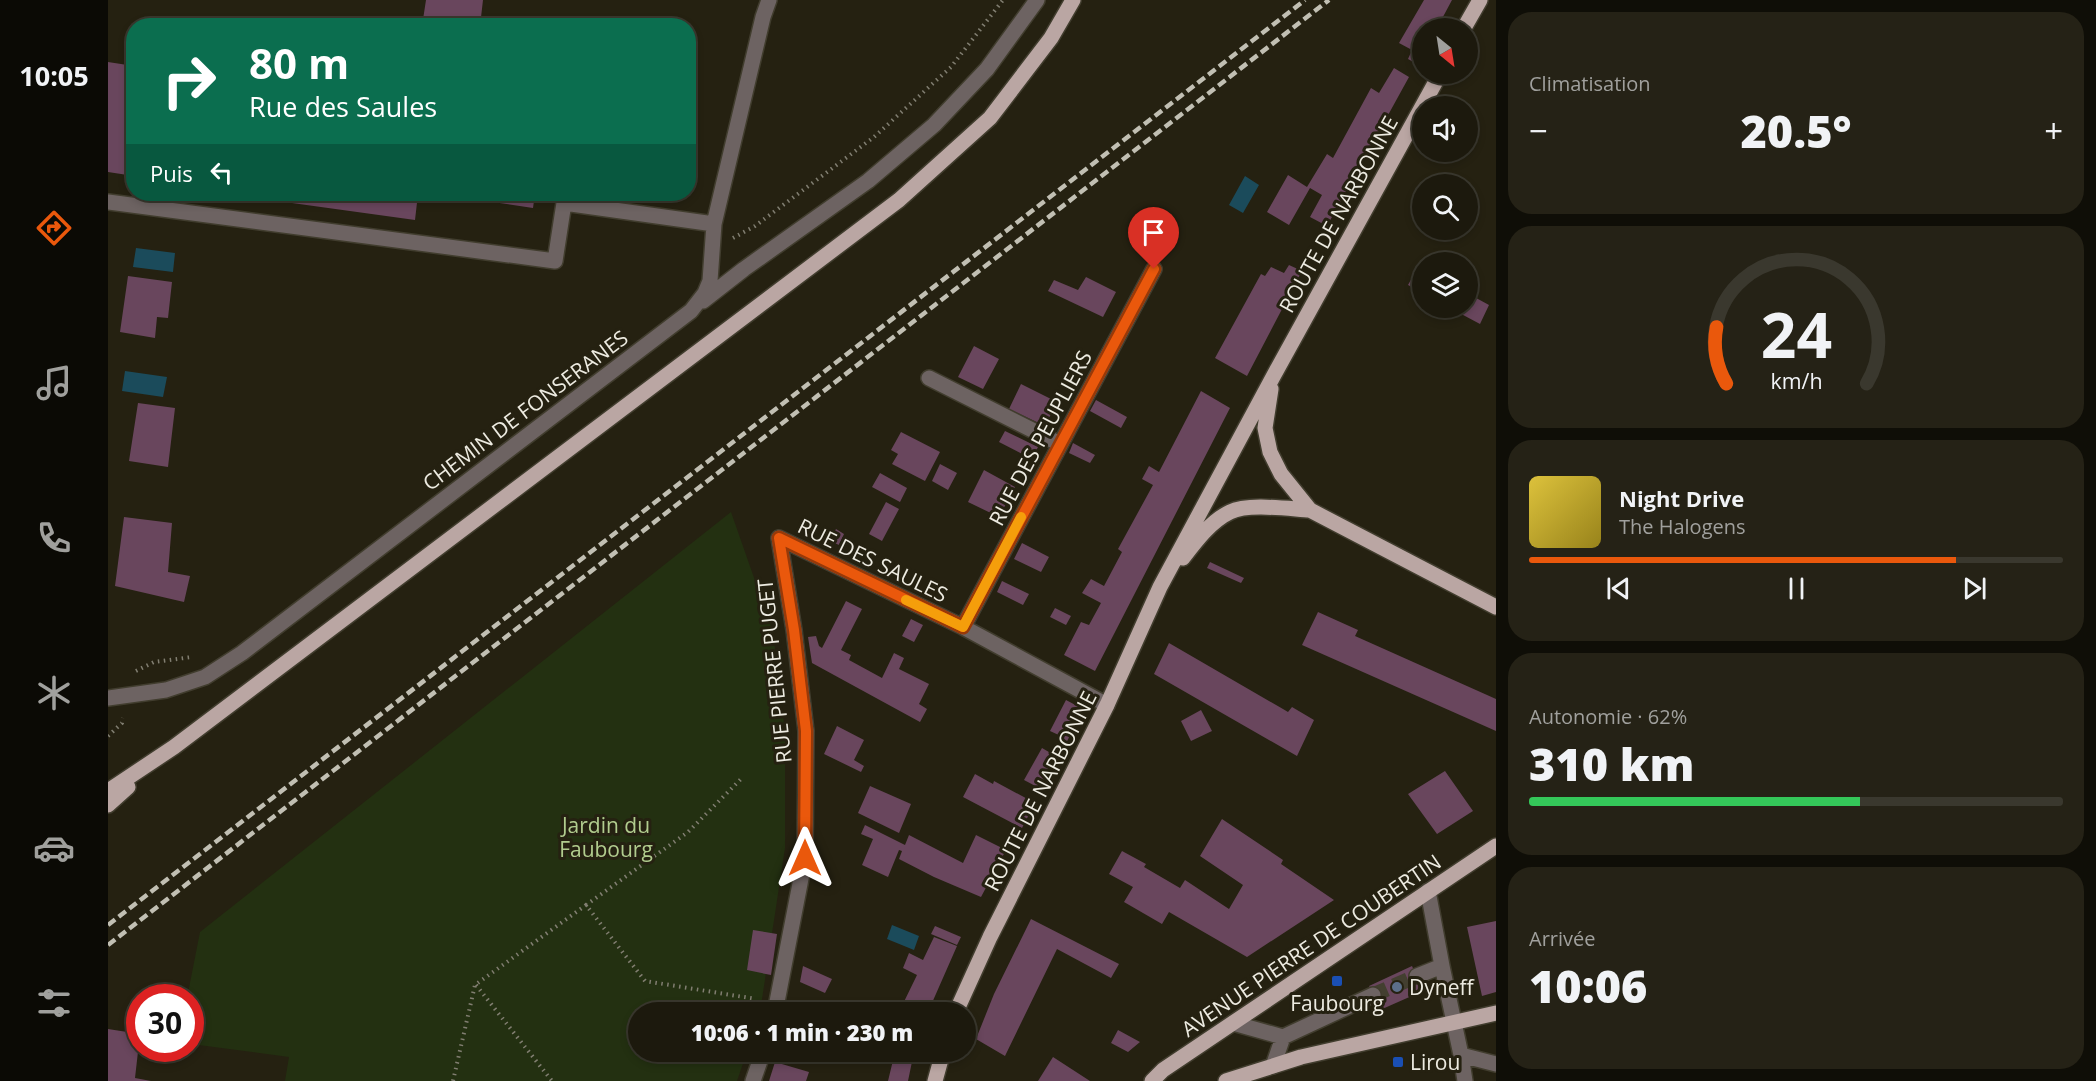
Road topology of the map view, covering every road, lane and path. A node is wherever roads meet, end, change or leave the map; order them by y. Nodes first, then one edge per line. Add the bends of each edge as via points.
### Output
1 (770, 0) edge
2 (1037, 0) edge
3 (1073, 0) edge
4 (1480, 0) edge
5 (1470, 18) edge
6 (1434, 84) edge
7 (108, 202) edge
8 (714, 224) junction
9 (1154, 269) dead end
10 (691, 311) junction
11 (1274, 375) junction
12 (929, 378) dead end
13 (1060, 444) junction
14 (1310, 510) junction
15 (779, 538) joint
16 (1160, 587) junction
17 (1496, 607) edge
18 (963, 627) junction
19 (108, 689) edge
20 (126, 694) junction
21 (108, 698) edge
22 (1107, 705) junction
23 (174, 747) junction
24 (743, 777) dead end
25 (108, 791) edge
26 (108, 805) edge
27 (1496, 846) edge
28 (1428, 891) junction
29 (586, 905) junction
30 (1442, 966) junction
31 (1417, 976) tunnel mouth
32 (475, 985) junction
33 (1373, 995) tunnel mouth
34 (751, 1002) edge
35 (777, 1002) edge
36 (961, 1002) edge
37 (1496, 1013) edge
38 (1455, 1022) junction
39 (1233, 1023) junction
40 (1283, 1037) junction
41 (1461, 1055) junction
42 (760, 1062) edge
43 (940, 1062) edge
44 (1496, 1064) edge
45 (1273, 1066) junction
46 (453, 1081) edge
47 (552, 1081) edge
48 (753, 1081) edge
49 (935, 1081) edge
50 (1152, 1081) edge
51 (1226, 1081) edge
52 (1465, 1081) edge

1 - 8 street, CHEMIN DE FONSERANES
2 - 10 street via 987,69 934,126 868,181
3 - 23 main road via 1052,38 990,118 898,200
4 - 5 main road
6 - 11 main road, ROUTE DE NARBONNE
7 - 8 street via 555,261 564,203
8 - 10 street, CHEMIN DE FONSERANES via 710,281
9 - 13 street, RUE DES PEUPLIERS
10 - 20 street, CHEMIN DE FONSERANES via 242,653 205,677 166,690
11 - 14 main road, ROUTE DE NARBONNE via 1265,428 1270,452 1281,474
11 - 16 main road, ROUTE DE NARBONNE
12 - 13 street
13 - 18 street, RUE DES PEUPLIERS
14 - 16 main road, ROUTE DE NARBONNE via 1260,507 1232,511 1213,523
14 - 17 main road
15 - 18 street, RUE DES SAULES
15 - 35 street, RUE PIERRE PUGET via 806,731 805,858
16 - 22 main road, ROUTE DE NARBONNE
18 - 22 street, RUE DES SAULES
19 - 20 street
20 - 21 street, CHEMIN DE FONSERANES
22 - 36 main road, ROUTE DE NARBONNE
23 - 25 main road
23 - 26 main road
24 - 29 path via 688,832
27 - 28 main road, AVENUE PIERRE DE COUBERTIN
28 - 30 street
28 - 39 main road, AVENUE PIERRE DE COUBERTIN
29 - 32 path
29 - 34 path via 645,981
30 - 31 street
30 - 38 street
32 - 46 path
32 - 47 path
33 - 40 street
37 - 38 main road
38 - 41 street
38 - 45 main road
39 - 40 street
39 - 50 main road, AVENUE PIERRE DE COUBERTIN
40 - 45 street
41 - 44 street
41 - 52 street
42 - 48 street
43 - 49 main road
45 - 51 main road

